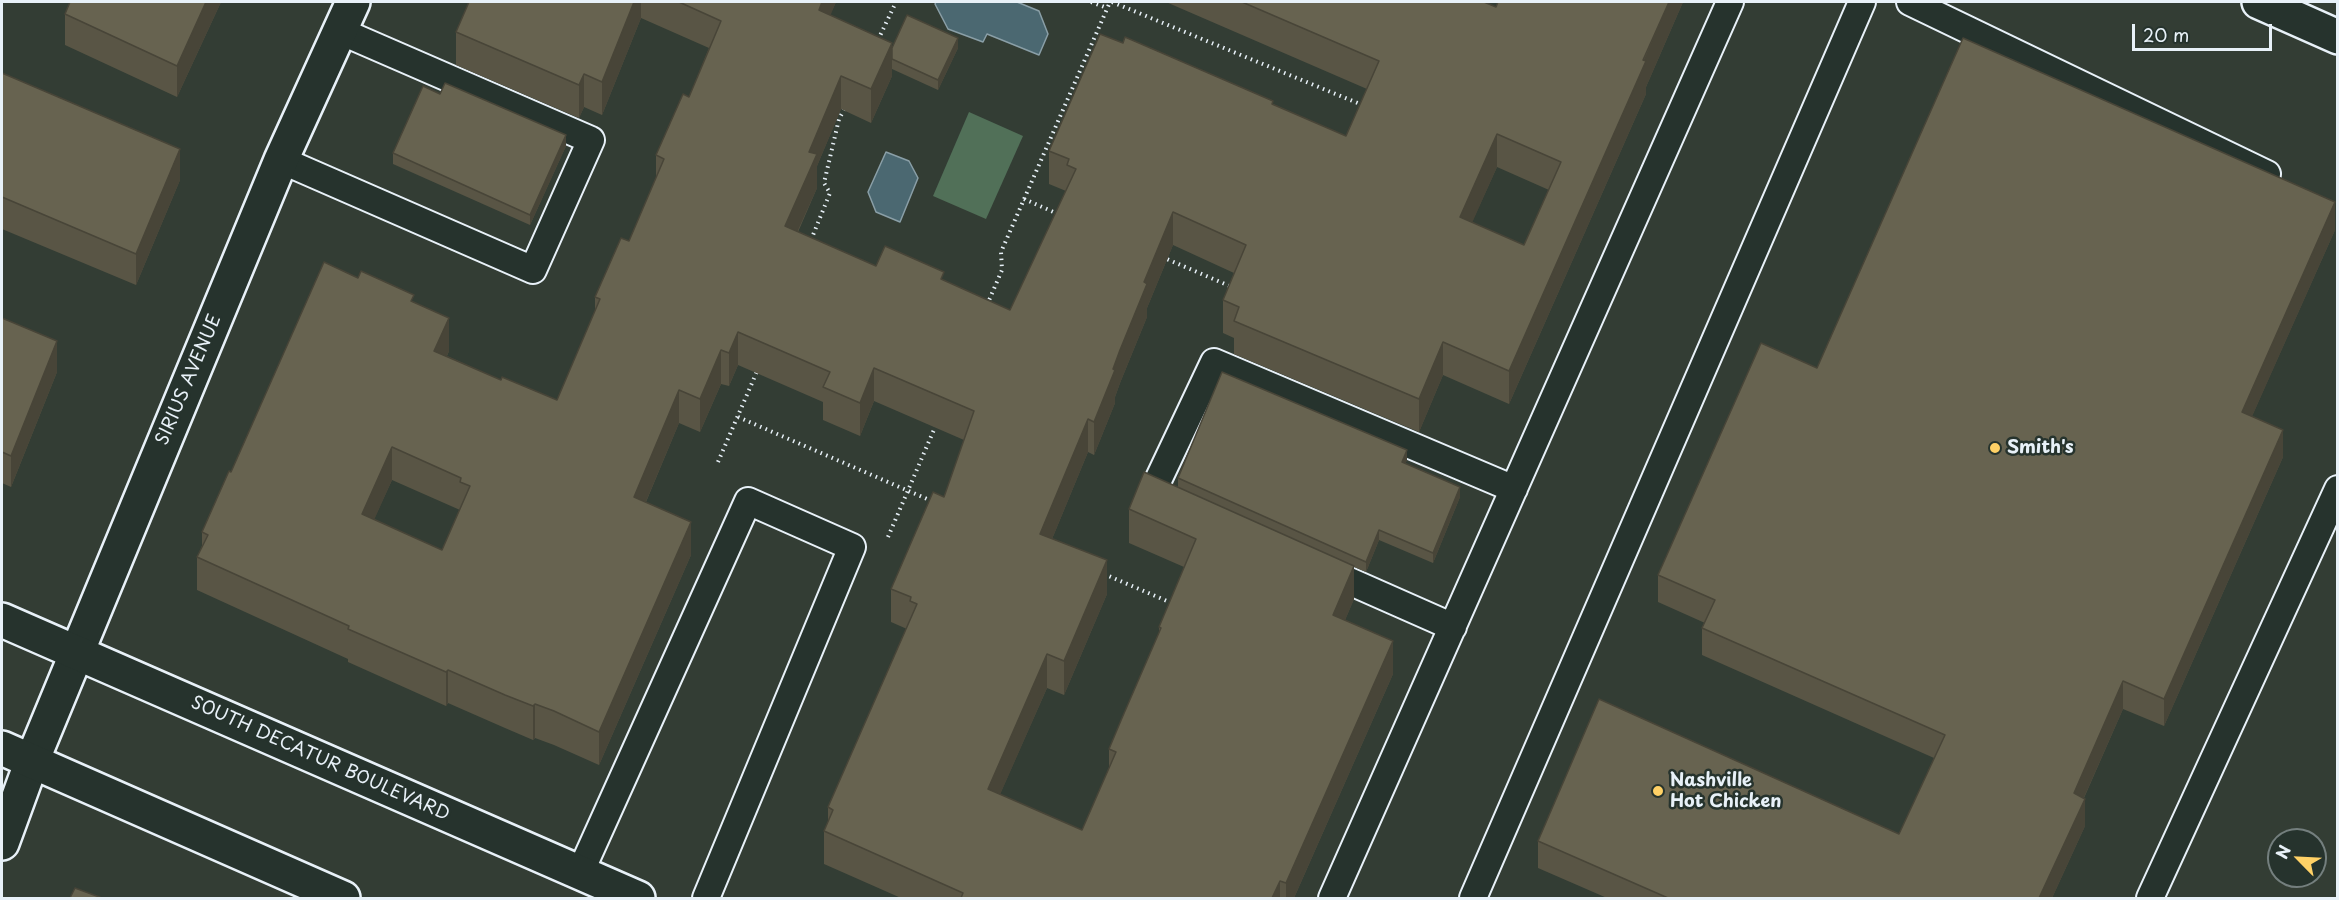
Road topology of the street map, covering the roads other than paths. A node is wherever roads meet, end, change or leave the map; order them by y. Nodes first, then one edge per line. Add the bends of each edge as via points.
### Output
1 (353, 2) edge
2 (1730, 2) edge
3 (1862, 2) edge
4 (1910, 2) edge
5 (2259, 2) edge
6 (340, 31) junction
7 (2337, 37) edge
8 (281, 160) junction
9 (2284, 182) edge
10 (1514, 489) junction
11 (2337, 489) edge
12 (1195, 513) edge
13 (1302, 560) edge
14 (2, 620) edge
15 (1453, 627) junction
16 (76, 652) junction
17 (2, 748) edge
18 (32, 761) junction
19 (2, 843) edge
20 (580, 873) junction
21 (343, 898) edge
22 (638, 898) edge
23 (706, 898) edge
24 (1332, 898) edge
25 (1473, 898) edge
26 (2150, 898) edge

1 - 6 main road, SIRIUS AVENUE
2 - 10 lane
3 - 25 lane
4 - 9 lane
5 - 7 main road
6 - 8 main road, SIRIUS AVENUE
6 - 8 lane via 591,140 533,270
8 - 16 main road, SIRIUS AVENUE
10 - 12 lane via 1214,362 1152,494
10 - 15 lane
11 - 26 lane
13 - 15 lane
14 - 16 main road, SOUTH DECATUR BOULEVARD
15 - 24 lane
16 - 18 main road, SIRIUS AVENUE
16 - 20 main road, SOUTH DECATUR BOULEVARD
17 - 18 main road
18 - 19 main road, SIRIUS AVENUE
18 - 21 main road
20 - 22 main road, SOUTH DECATUR BOULEVARD
20 - 23 lane via 748,501 852,547

